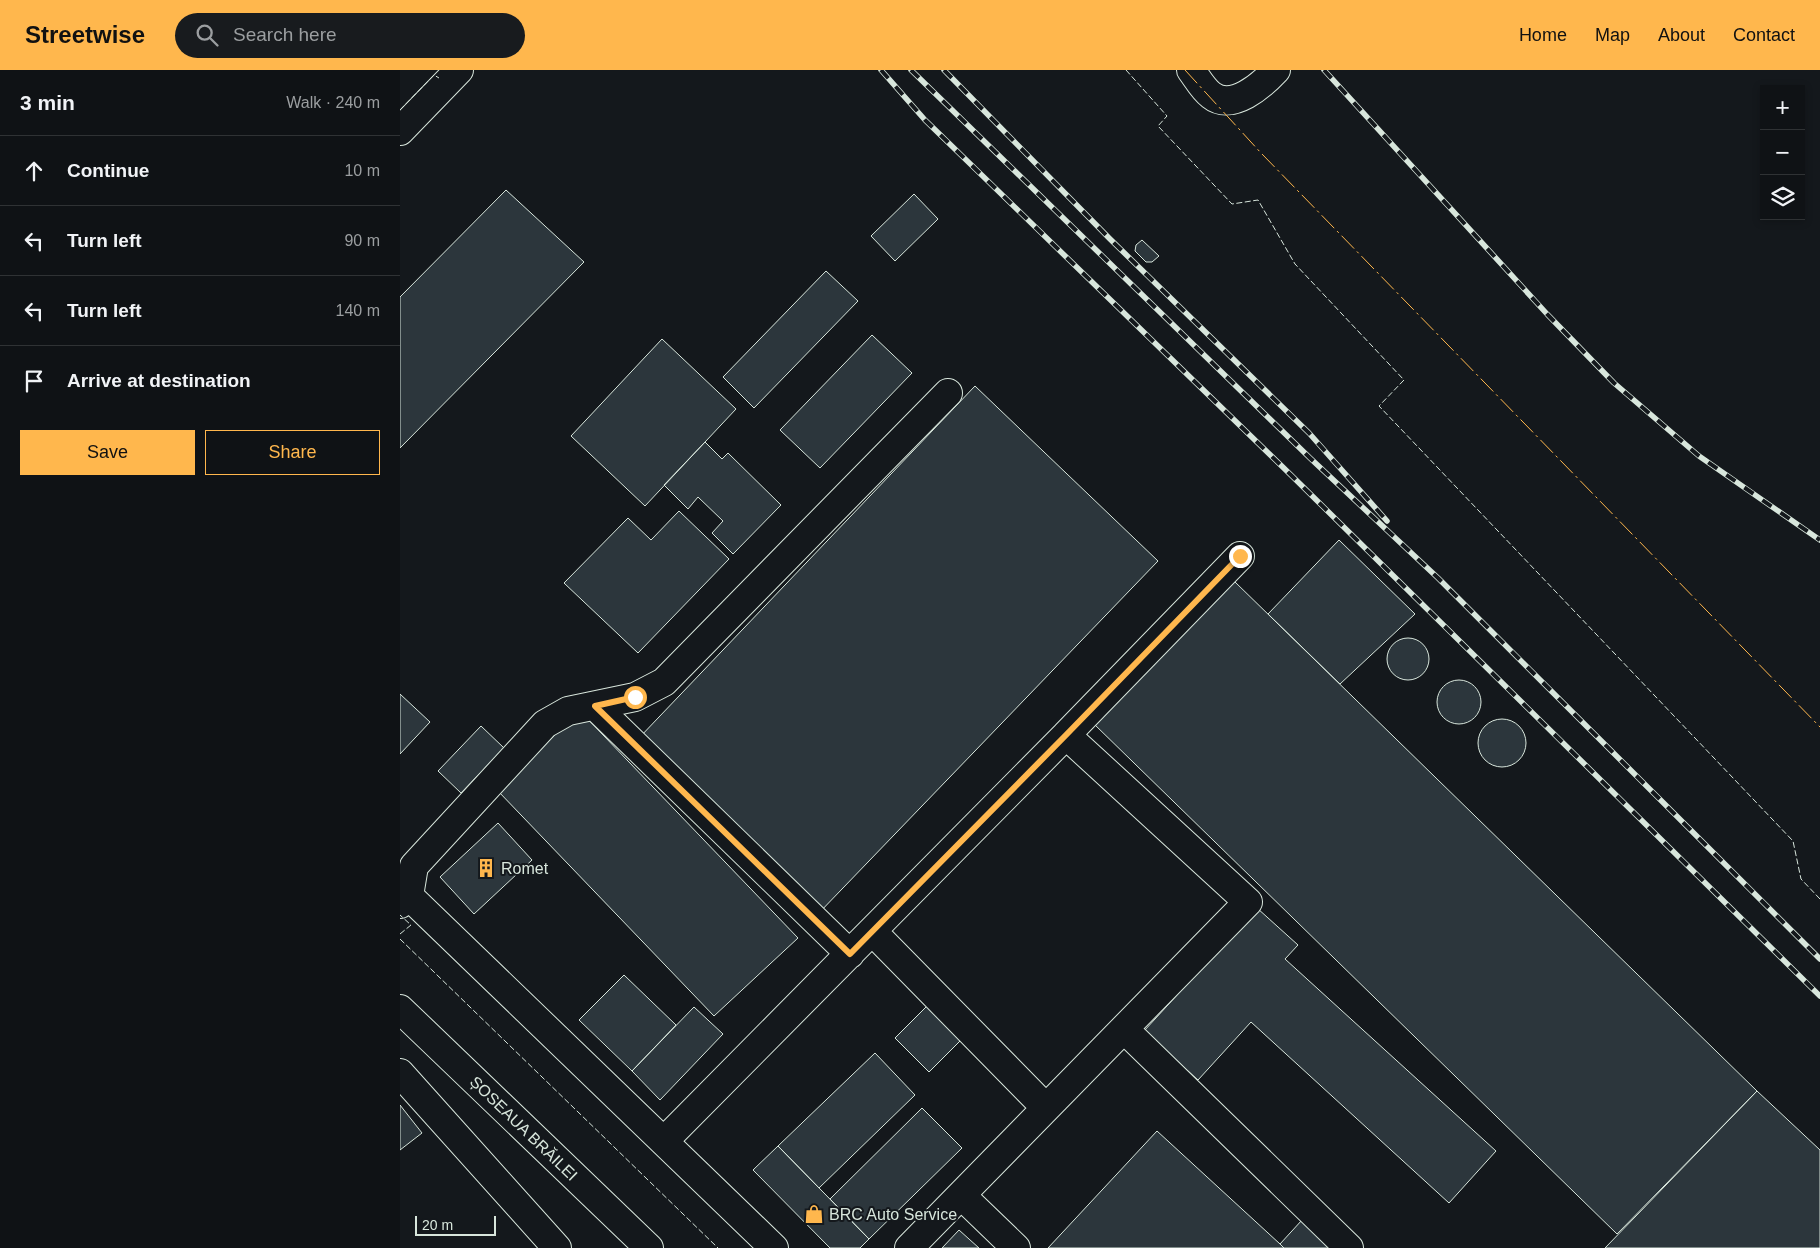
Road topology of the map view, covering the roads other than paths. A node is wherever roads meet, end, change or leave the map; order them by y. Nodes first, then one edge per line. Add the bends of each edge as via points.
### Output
1 (459, 70) edge
2 (1191, 70) edge
3 (1276, 70) edge
4 (400, 131) edge
5 (948, 393) dead end
6 (1240, 556) dead end
7 (595, 706) junction
8 (1066, 735) junction
9 (404, 900) edge
10 (872, 931) junction
11 (850, 954) junction
12 (400, 1009) edge
13 (1124, 1029) junction
14 (400, 1073) edge
15 (1046, 1108) junction
16 (664, 1141) junction
17 (961, 1195) junction
18 (558, 1248) edge
19 (649, 1248) edge
20 (774, 1248) edge
21 (909, 1248) edge
22 (1016, 1248) edge
23 (1349, 1248) edge

1 - 4 main road
2 - 3 main road via 1211,96 1225,100 1249,93
5 - 7 main road via 664,682 635,697
6 - 8 main road
7 - 9 main road via 568,711 545,724 414,866
7 - 11 main road
8 - 10 main road
8 - 13 main road via 1248,902
9 - 16 main road
10 - 11 main road
10 - 15 main road
11 - 16 main road
12 - 19 main road, ȘOSEAUA BRĂILEI
13 - 15 main road
13 - 23 main road
14 - 18 main road
15 - 17 main road
16 - 20 main road
17 - 21 main road
17 - 22 main road

